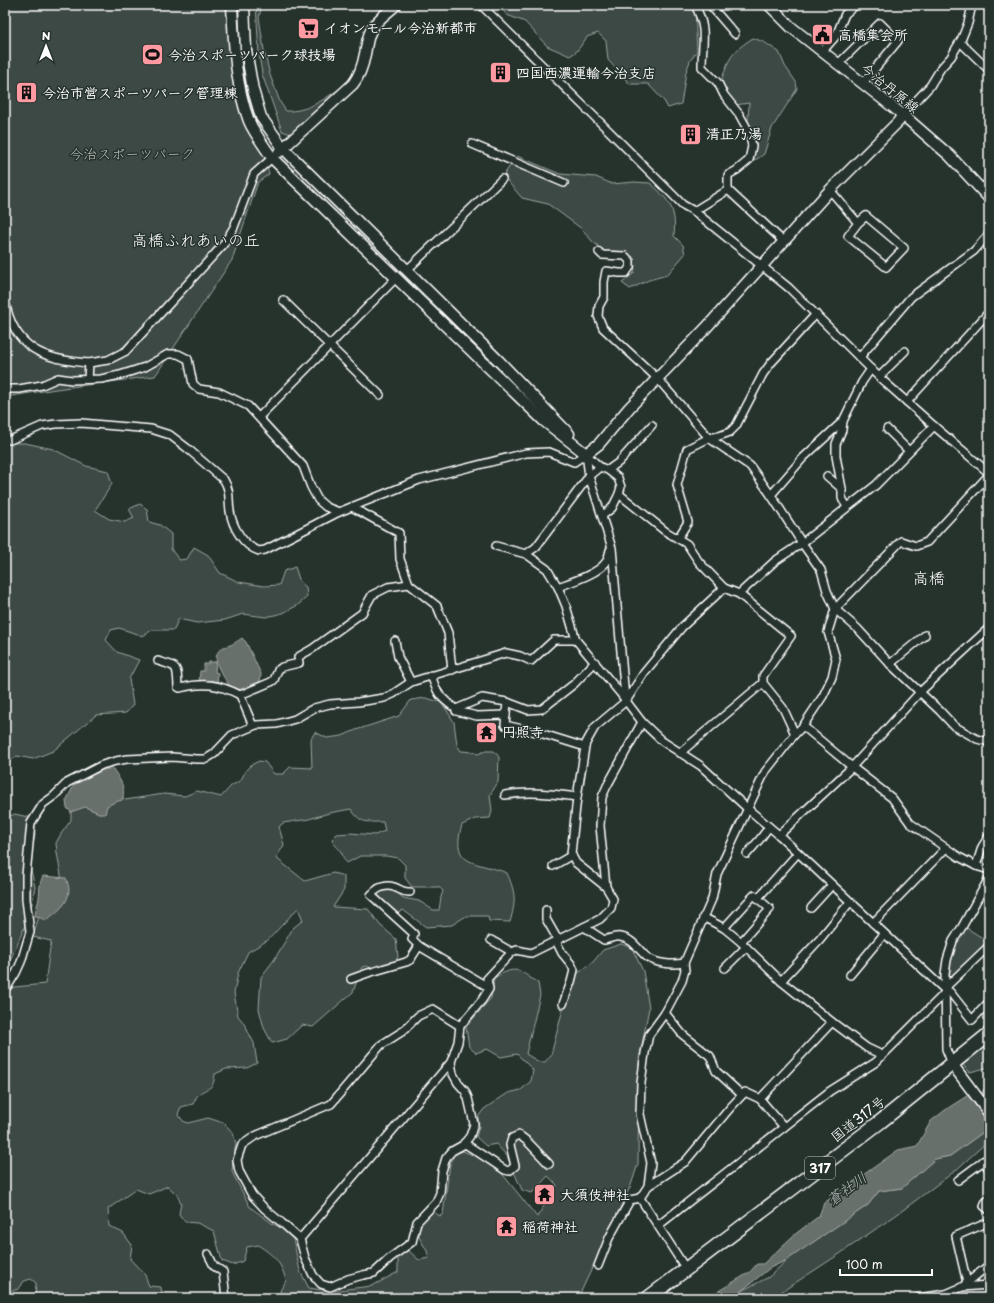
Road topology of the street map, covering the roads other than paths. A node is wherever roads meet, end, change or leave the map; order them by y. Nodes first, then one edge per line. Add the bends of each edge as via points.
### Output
1 (232, 5) edge
2 (244, 5) edge
3 (396, 5) edge
4 (481, 5) edge
5 (695, 5) edge
6 (710, 5) edge
7 (769, 5) edge
8 (856, 5) edge
9 (972, 5) edge
10 (735, 34) dead end
11 (960, 42) junction
12 (822, 52) junction
13 (838, 64) junction
14 (989, 70) edge
15 (862, 83) junction
16 (903, 115) junction
17 (472, 144) dead end
18 (283, 148) junction
19 (272, 158) junction
20 (502, 179) dead end
21 (989, 180) edge
22 (564, 183) dead end
23 (728, 190) junction
24 (830, 190) junction
25 (986, 194) edge
26 (694, 211) junction
27 (858, 223) junction
28 (989, 234) edge
29 (784, 242) junction
30 (599, 252) dead end
31 (762, 265) junction
32 (407, 270) junction
33 (396, 278) junction
34 (283, 300) dead end
35 (5, 301) edge
36 (989, 312) edge
37 (816, 314) junction
38 (330, 346) junction
39 (905, 351) dead end
40 (860, 357) junction
41 (89, 363) junction
42 (871, 369) junction
43 (879, 377) junction
44 (657, 378) junction
45 (88, 380) junction
46 (5, 388) edge
47 (380, 395) dead end
48 (907, 402) junction
49 (259, 417) junction
50 (843, 421) junction
51 (652, 425) dead end
52 (934, 426) junction
53 (887, 429) dead end
54 (708, 438) junction
55 (10, 440) dead end
56 (909, 451) junction
57 (586, 454) junction
58 (604, 469) junction
59 (989, 474) edge
60 (589, 476) junction
61 (827, 476) dead end
62 (842, 489) junction
63 (619, 494) junction
64 (771, 495) junction
65 (352, 507) junction
66 (847, 507) junction
67 (339, 512) junction
68 (602, 516) junction
69 (678, 538) junction
70 (802, 543) junction
71 (496, 546) dead end
72 (611, 546) junction
73 (526, 554) junction
74 (409, 584) junction
75 (558, 587) junction
76 (724, 588) junction
77 (739, 594) junction
78 (835, 609) junction
79 (989, 628) edge
80 (925, 635) dead end
81 (576, 640) junction
82 (395, 641) dead end
83 (158, 661) dead end
84 (595, 662) junction
85 (890, 664) junction
86 (452, 670) junction
87 (430, 675) junction
88 (411, 682) junction
89 (763, 683) junction
90 (920, 692) junction
91 (240, 695) junction
92 (626, 701) junction
93 (507, 702) junction
94 (456, 709) junction
95 (506, 715) junction
96 (642, 722) junction
97 (253, 726) junction
98 (803, 726) junction
99 (794, 734) junction
100 (989, 742) edge
101 (585, 747) junction
102 (680, 753) junction
103 (852, 767) junction
104 (505, 795) dead end
105 (578, 797) junction
106 (748, 809) junction
107 (769, 827) junction
108 (779, 835) junction
109 (989, 836) edge
110 (946, 848) junction
111 (798, 853) junction
112 (747, 854) dead end
113 (572, 855) junction
114 (553, 866) dead end
115 (976, 866) junction
116 (989, 870) edge
117 (989, 878) edge
118 (832, 885) junction
119 (606, 888) junction
120 (410, 892) dead end
121 (758, 898) junction
122 (850, 902) junction
123 (811, 908) dead end
124 (546, 910) dead end
125 (703, 917) junction
126 (873, 923) junction
127 (584, 927) junction
128 (724, 928) junction
129 (884, 934) junction
130 (491, 940) dead end
131 (557, 940) junction
132 (744, 944) junction
133 (419, 946) junction
134 (989, 946) edge
135 (512, 952) junction
136 (684, 963) junction
137 (725, 968) dead end
138 (850, 975) dead end
139 (351, 979) dead end
140 (781, 981) junction
141 (8, 986) dead end
142 (488, 987) junction
143 (946, 991) junction
144 (989, 1002) edge
145 (562, 1004) dead end
146 (665, 1013) junction
147 (832, 1022) junction
148 (460, 1026) junction
149 (989, 1034) edge
150 (882, 1055) junction
151 (451, 1062) junction
152 (953, 1066) junction
153 (742, 1095) junction
154 (760, 1099) junction
155 (989, 1113) edge
156 (784, 1127) junction
157 (464, 1143) junction
158 (986, 1159) edge
159 (549, 1164) dead end
160 (989, 1169) edge
161 (958, 1180) dead end
162 (648, 1186) junction
163 (640, 1198) junction
164 (989, 1200) edge
165 (989, 1210) edge
166 (989, 1222) edge
167 (659, 1226) junction
168 (300, 1239) junction
169 (208, 1254) dead end
170 (989, 1265) edge
171 (598, 1266) dead end
172 (686, 1269) junction
173 (964, 1285) junction
174 (989, 1285) edge
175 (943, 1296) edge
176 (226, 1298) edge
177 (648, 1298) edge
178 (918, 1298) edge

1 - 19 street via 240,92 250,123
2 - 18 street via 246,50 253,90 261,117
3 - 18 street via 372,28 360,75 353,84
4 - 26 street via 683,205
5 - 23 street via 702,21 704,38 702,67 718,83 739,114 752,146 749,160 728,175
6 - 10 street
7 - 12 street, 今治丹原線
8 - 12 street via 845,14 836,36
9 - 11 street
11 - 14 street
11 - 16 street via 930,86
12 - 13 street, 今治丹原線
13 - 15 street, 今治丹原線
13 - 15 street via 880,23 898,41
15 - 16 street, 今治丹原線
16 - 24 street
16 - 25 street, 今治丹原線 via 948,154
17 - 22 street
18 - 19 street
18 - 32 street
19 - 33 street
19 - 41 street via 254,174 234,227 223,245 126,351 108,360
20 - 32 street
21 - 25 street
23 - 26 street
23 - 29 street
24 - 27 street
24 - 29 street
26 - 31 street
27 - 27 street via 866,216 904,248 886,267 848,236
28 - 40 street via 974,251 911,297
29 - 31 street
30 - 44 street via 602,255 625,256 630,261 626,273 606,271 604,297 599,306 598,316 603,328
31 - 37 street
31 - 44 street
32 - 57 street via 499,361
33 - 38 street
33 - 57 street via 544,421
34 - 38 street
35 - 41 street via 13,328 33,348 58,360
36 - 48 street
37 - 40 street
37 - 54 street via 763,374 736,426 730,432
38 - 47 street
38 - 49 street
39 - 43 street
40 - 42 street
41 - 45 street
42 - 43 street
42 - 50 street
43 - 48 street
44 - 54 street
44 - 57 street via 599,444
45 - 46 street via 58,378 42,385
45 - 49 street via 120,375 144,367 168,354 178,354 188,359 193,384 199,389 219,392 234,399 248,406
48 - 52 street
49 - 67 street via 303,466 318,500 326,507
50 - 62 street via 836,444
50 - 64 street via 803,458
51 - 58 street via 619,462
52 - 56 street
52 - 59 street
53 - 56 street
54 - 64 street via 750,466
54 - 69 street via 687,449 677,485 688,522
55 - 67 street via 42,426 75,424 151,429 170,435 224,480 228,487 230,511 238,533 248,545 259,551
56 - 66 street via 876,485
57 - 58 street
57 - 60 street
57 - 65 street via 574,462 549,452 526,454 419,480
58 - 60 street
58 - 63 street via 618,478 621,487
59 - 78 street via 927,542 916,546 901,541
60 - 68 street
60 - 73 street via 536,547
61 - 62 street
62 - 66 street via 842,498
63 - 68 street via 612,508
63 - 69 street
64 - 70 street
65 - 67 street
65 - 74 street via 399,533 400,559
66 - 70 street
68 - 72 street
69 - 76 street via 687,544 699,562
70 - 77 street via 775,562
70 - 78 street via 821,570
71 - 73 street
72 - 75 street via 606,562 600,568
72 - 92 street
73 - 75 street via 547,569
74 - 86 street via 438,606 448,633
74 - 91 street via 388,587 372,595 362,613 312,650 298,657 299,663 282,667 274,680
75 - 81 street
76 - 77 street
76 - 92 street via 682,627 644,673
77 - 89 street via 791,636 763,676
78 - 85 street via 858,629
78 - 98 street via 828,632 836,659 832,677
79 - 90 street
80 - 85 street
81 - 84 street
81 - 86 street via 554,640 531,661 506,653
82 - 88 street via 398,657
83 - 91 street via 174,666 180,688 206,684 227,688
84 - 92 street
84 - 93 street via 574,684 542,709 528,710
85 - 90 street
86 - 87 street
87 - 88 street
87 - 94 street via 437,692
88 - 97 street via 384,698 314,708 296,718 277,724
89 - 99 street via 783,708
89 - 102 street
90 - 100 street via 954,726 977,739
90 - 103 street
91 - 97 street
92 - 96 street
92 - 101 street via 595,728
93 - 94 street via 482,698
93 - 95 street
94 - 95 street via 460,713 476,716
95 - 101 street via 505,725
96 - 102 street via 662,741
96 - 119 street via 602,797 600,826
97 - 141 street via 232,735 206,759 127,759 102,765 67,783 43,804 30,829 26,875 30,932 21,962
98 - 99 street
98 - 103 street
99 - 106 street via 765,772
101 - 105 street
102 - 106 street via 701,766
103 - 108 street
103 - 110 street via 892,798 910,823
104 - 105 street via 534,792
105 - 113 street
106 - 107 street
106 - 125 street via 717,874 712,899
107 - 108 street
107 - 112 street
108 - 111 street
109 - 115 street via 982,847
110 - 115 street
110 - 126 street
111 - 118 street
111 - 121 street
113 - 114 street
113 - 119 street via 576,863
115 - 116 street
117 - 143 street via 950,948 945,974
118 - 122 street
118 - 123 street
119 - 127 street via 613,900 611,908 600,919
120 - 133 street via 405,893 394,886 385,886 371,895 414,934 412,939
121 - 128 street via 754,895
121 - 132 street via 770,909
122 - 126 street
122 - 140 street
124 - 131 street via 546,919
125 - 128 street
125 - 136 street
126 - 129 street
127 - 131 street
127 - 136 street via 604,940 620,937 628,940 658,963
128 - 132 street
129 - 138 street
129 - 143 street
130 - 135 street
131 - 135 street via 531,953 517,950
131 - 145 street via 562,953 574,970
132 - 137 street
132 - 140 street
133 - 139 street via 406,962
133 - 142 street
134 - 143 street via 948,985
135 - 142 street via 487,979
136 - 146 street via 682,981
140 - 147 street
142 - 148 street via 482,1000
143 - 144 street via 950,992 972,1020
143 - 150 street
143 - 152 street via 946,1049
146 - 153 street via 683,1035 710,1056 716,1071
146 - 162 street via 649,1035 641,1083 640,1114 652,1163
147 - 150 street via 867,1048
147 - 154 street
148 - 151 street
148 - 168 street via 433,1009 418,1016 381,1045 330,1104 256,1136 242,1145 237,1160 239,1171 252,1195
149 - 152 highway, 国道317号 / 317
150 - 156 street via 876,1062 830,1091
151 - 157 street via 455,1079 468,1098 474,1124 470,1136
151 - 168 street
152 - 155 street
152 - 172 highway, 国道317号 / 317
153 - 154 street via 745,1092
153 - 162 street via 685,1162
154 - 156 street
156 - 167 street
157 - 159 street via 509,1171 515,1166 510,1144 512,1138 519,1135
157 - 168 street via 446,1158 436,1202 417,1222 412,1242 374,1273 363,1274 330,1287 321,1284 312,1274
158 - 160 street
158 - 161 street
162 - 163 street
163 - 167 street
163 - 171 street via 630,1200 609,1238
164 - 165 street via 984,1206
166 - 173 street via 956,1236
167 - 172 street
169 - 176 street via 214,1266 224,1272
170 - 173 street
172 - 177 highway, 国道317号 / 317
173 - 174 street
173 - 175 street
175 - 178 street

